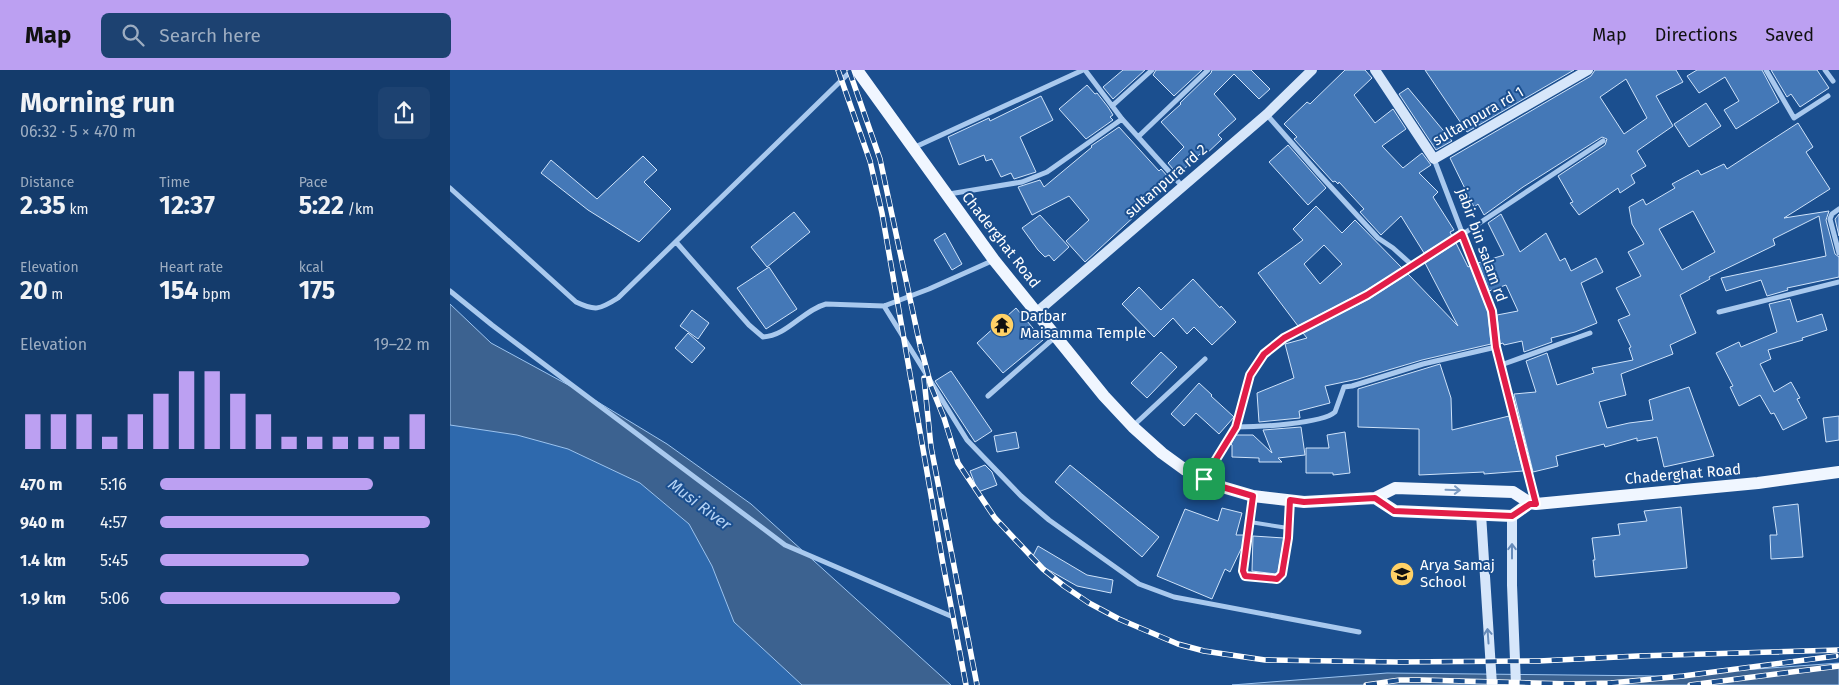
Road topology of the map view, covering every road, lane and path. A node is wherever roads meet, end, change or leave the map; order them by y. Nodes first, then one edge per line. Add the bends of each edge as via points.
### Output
1 (852, 70) edge
2 (857, 70) edge
3 (1084, 70) edge
4 (1152, 70) edge
5 (1208, 70) edge
6 (1312, 70) edge
7 (1375, 70) edge
8 (1588, 70) edge
9 (1766, 70) edge
10 (1825, 70) edge
11 (1833, 81) dead end
12 (1828, 96) dead end
13 (1112, 106) junction
14 (1267, 114) junction
15 (1122, 119) junction
16 (1138, 138) junction
17 (1603, 141) dead end
18 (913, 148) junction
19 (1434, 159) junction
20 (1182, 186) junction
21 (450, 188) edge
22 (946, 194) junction
23 (1839, 209) edge
24 (1462, 234) junction
25 (676, 242) junction
26 (1839, 253) edge
27 (994, 260) junction
28 (1412, 265) junction
29 (1839, 282) edge
30 (450, 291) edge
31 (884, 306) junction
32 (1036, 312) junction
33 (1720, 312) dead end
34 (1590, 333) dead end
35 (1056, 336) junction
36 (1496, 347) junction
37 (1205, 359) dead end
38 (1501, 365) junction
39 (988, 396) dead end
40 (1133, 427) junction
41 (1236, 427) junction
42 (1839, 472) edge
43 (1204, 479) junction
44 (1253, 496) junction
45 (1375, 498) junction
46 (1290, 500) junction
47 (1533, 504) junction
48 (1481, 514) junction
49 (1512, 516) junction
50 (1250, 522) junction
51 (1288, 528) junction
52 (953, 617) dead end
53 (1359, 632) dead end
54 (1492, 685) edge
55 (1516, 685) edge

1 - 25 street
2 - 18 main road, Chaderghat Road
3 - 13 street
3 - 18 street
4 - 13 street
5 - 16 street
6 - 14 street, sultanpura rd 2
7 - 19 street, jabir bin salam rd
8 - 19 street, sultanpura rd 1
9 - 12 street via 1794,118
10 - 11 street
13 - 15 street
14 - 20 street, sultanpura rd 2
14 - 28 street via 1378,238
15 - 16 street
15 - 22 street via 1048,172 1022,182
16 - 20 street
17 - 24 street
18 - 22 main road, Chaderghat Road
19 - 24 street, jabir bin salam rd
20 - 32 street, sultanpura rd 2
21 - 25 street via 576,302 590,309 602,308 618,298
22 - 27 main road, Chaderghat Road
23 - 26 street via 1830,219
24 - 28 street
24 - 36 street, jabir bin salam rd via 1492,311
25 - 31 street via 749,325 764,337 773,337 817,306
27 - 31 street
27 - 32 main road, Chaderghat Road
28 - 41 street via 1367,295 1284,338 1264,354 1250,375
29 - 33 street
30 - 52 street via 785,545
31 - 53 street via 967,440 1049,520 1139,584 1174,597
32 - 35 main road, Chaderghat Road
34 - 38 street
35 - 39 street
35 - 40 main road, Chaderghat Road
36 - 38 street, jabir bin salam rd
36 - 41 street via 1344,387 1335,412 1326,417 1274,426
37 - 40 street
38 - 47 street, jabir bin salam rd
40 - 43 main road, Chaderghat Road via 1176,464
41 - 43 street
42 - 47 main road, Chaderghat Road via 1758,483
43 - 44 main road, Chaderghat Road
44 - 46 main road, Chaderghat Road
44 - 50 lane
45 - 46 main road, Chaderghat Road
45 -> 47 main road, Chaderghat Road via 1395,488 1513,492
45 - 48 main road via 1394,511
46 - 51 lane
47 - 49 main road, Chaderghat Road
48 - 49 main road
54 -> 48 street
55 -> 49 street
50 - 51 lane
50 - 51 lane via 1245,576 1277,579 1282,574

